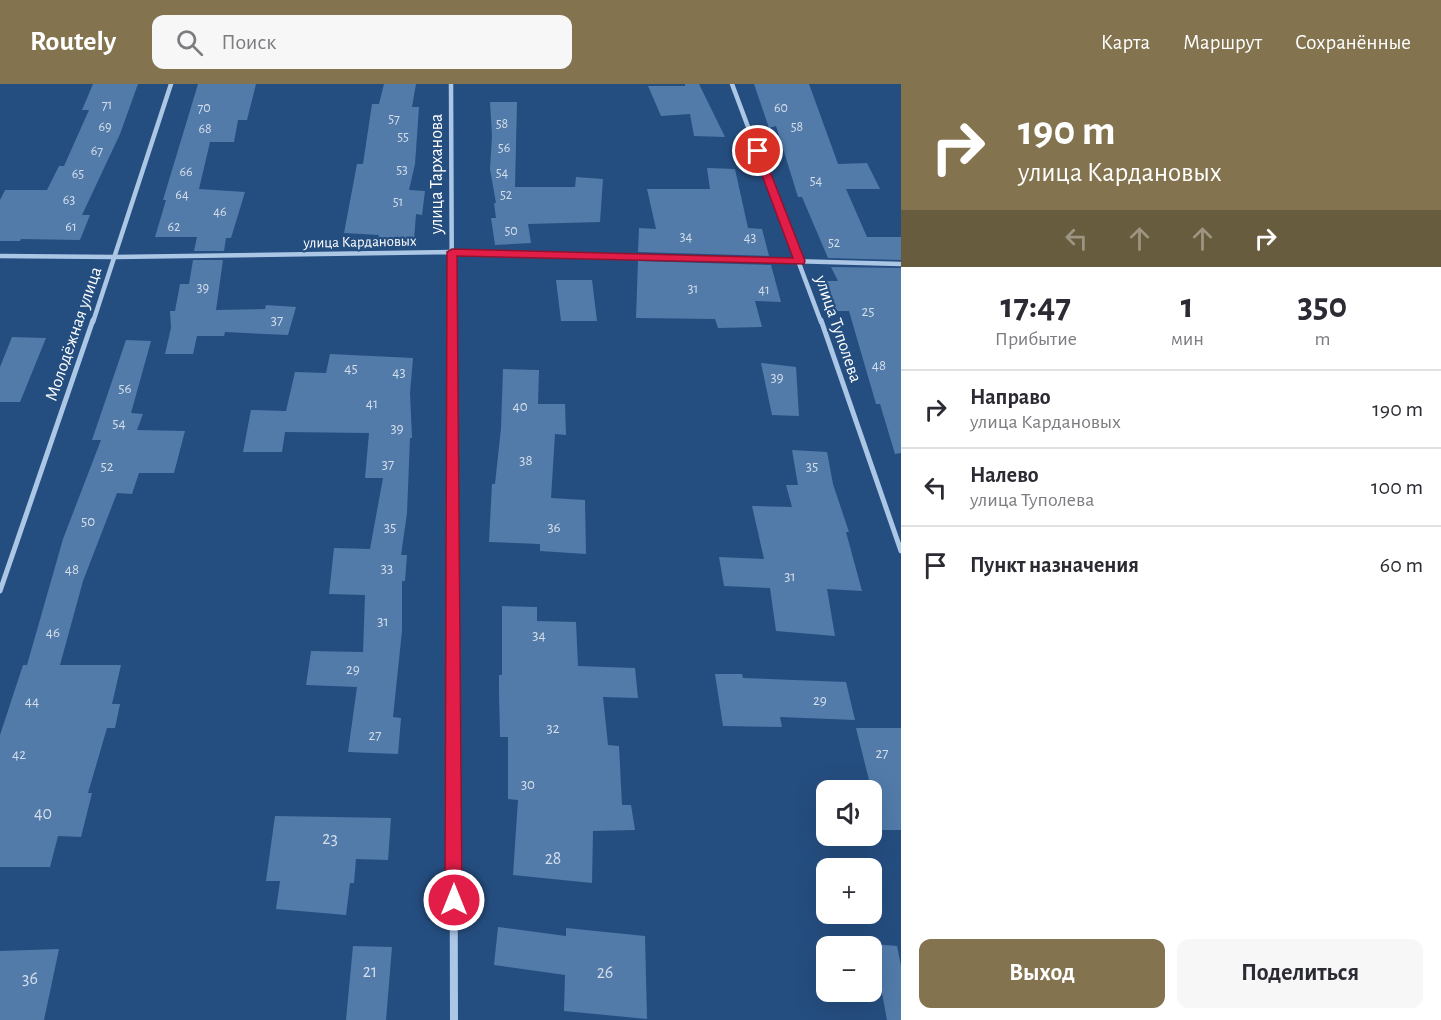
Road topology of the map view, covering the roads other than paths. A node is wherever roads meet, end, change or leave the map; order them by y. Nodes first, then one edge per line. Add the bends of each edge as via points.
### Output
1 (171, 84) edge
2 (452, 84) edge
3 (732, 84) edge
4 (452, 252) junction
5 (0, 256) edge
6 (115, 257) junction
7 (800, 261) junction
8 (901, 264) edge
9 (901, 551) edge
10 (0, 591) edge
11 (454, 1020) edge

1 - 6 street, Молодёжная улица
2 - 4 street, улица Тарханова
3 - 7 street, улица Туполева
4 - 6 street, улица Кардановых
4 - 7 street, улица Кардановых
4 - 11 street, улица Тарханова
5 - 6 street, улица Кардановых
6 - 10 street, Молодёжная улица
7 - 8 street, улица Кардановых
7 - 9 street, улица Туполева

